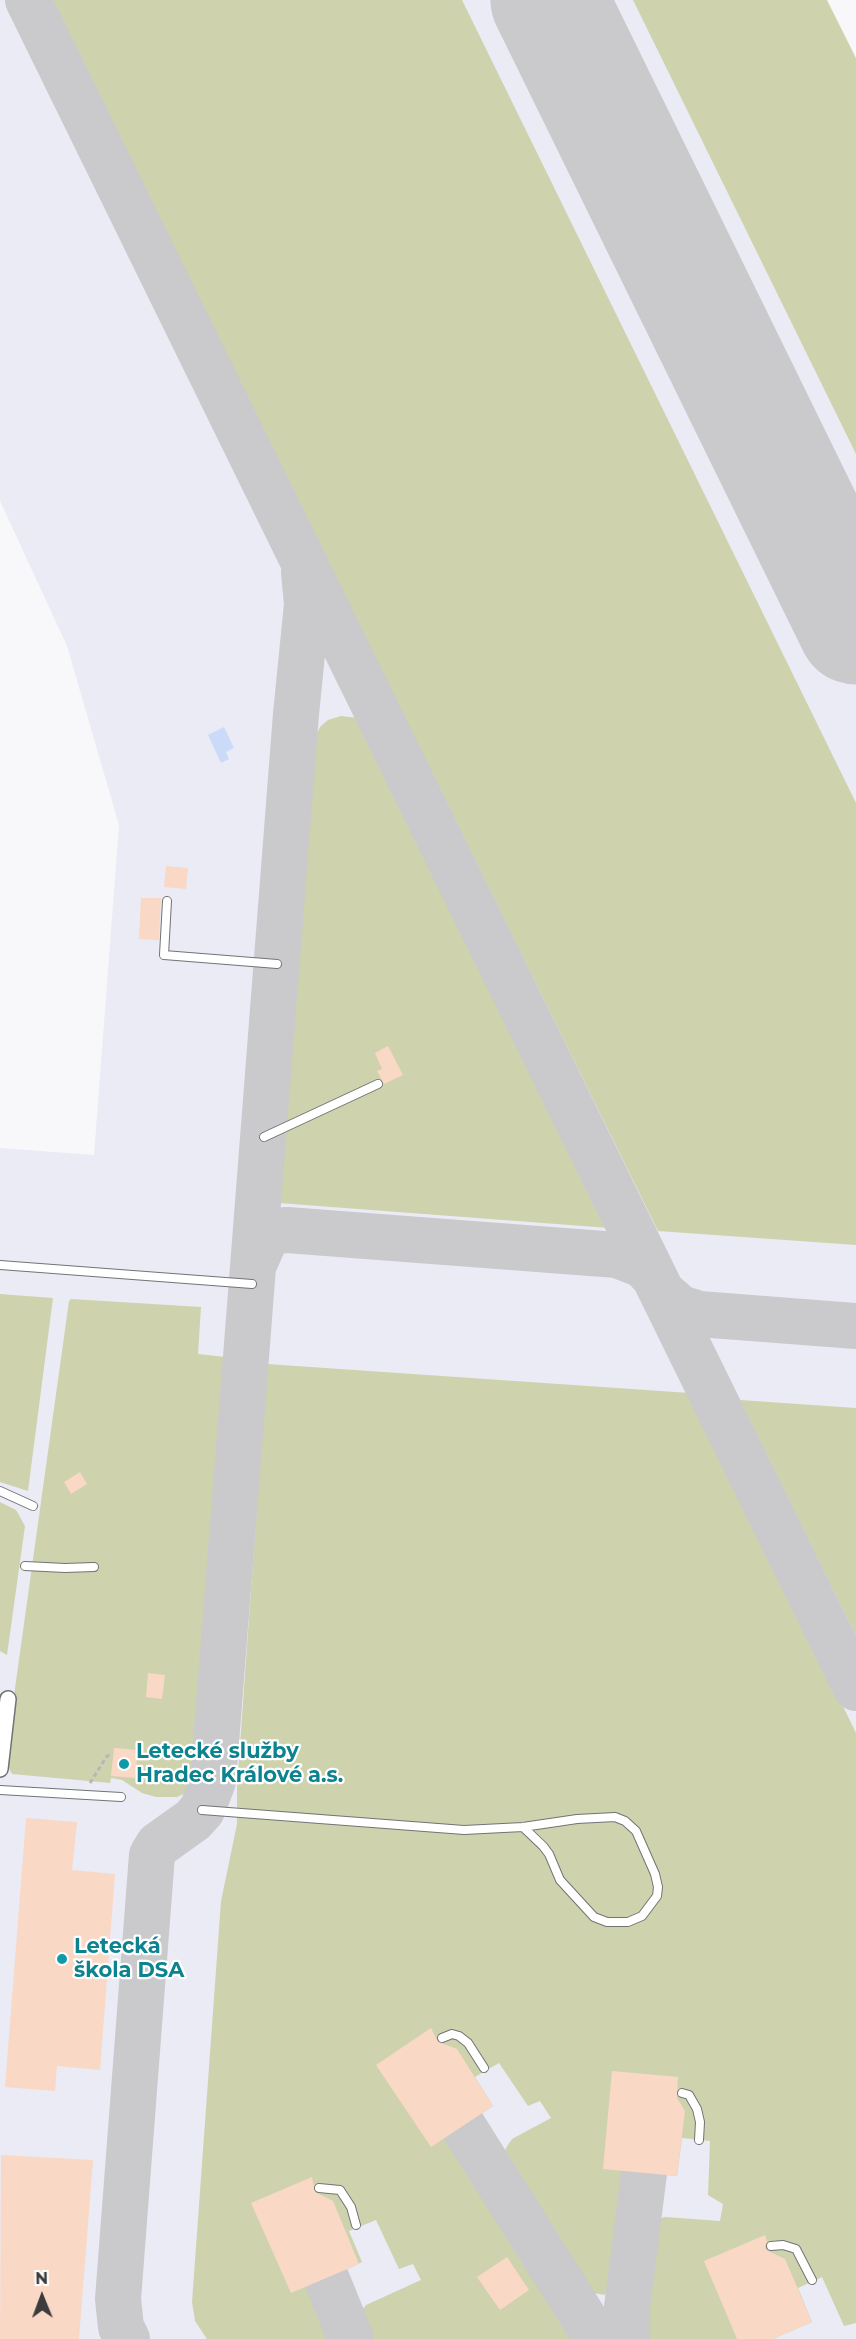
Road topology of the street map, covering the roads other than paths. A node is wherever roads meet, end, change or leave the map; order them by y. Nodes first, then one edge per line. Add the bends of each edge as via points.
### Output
1 (167, 901) dead end
2 (277, 964) dead end
3 (378, 1084) dead end
4 (264, 1137) dead end
5 (0, 1265) edge
6 (252, 1284) dead end
7 (0, 1491) edge
8 (33, 1506) dead end
9 (25, 1566) dead end
10 (94, 1567) dead end
11 (9, 1699) dead end
12 (0, 1769) edge
13 (0, 1790) edge
14 (121, 1797) dead end
15 (202, 1810) dead end
16 (523, 1827) junction
17 (442, 2038) dead end
18 (484, 2068) dead end
19 (682, 2093) dead end
20 (699, 2140) dead end
21 (319, 2187) dead end
22 (356, 2225) dead end
23 (771, 2246) dead end
24 (812, 2280) dead end

1 - 2 lane via 164,955
3 - 4 lane
5 - 6 lane
7 - 8 lane
9 - 10 lane
11 - 12 street
13 - 14 lane
15 - 16 lane via 464,1830
16 - 16 lane via 601,1816 625,1821 636,1831 655,1874 657,1896 642,1916 628,1922 607,1922 594,1917 560,1880 543,1846
17 - 18 lane via 459,2036
19 - 20 lane via 689,2095 697,2109
21 - 22 lane via 340,2190
23 - 24 lane via 796,2249

